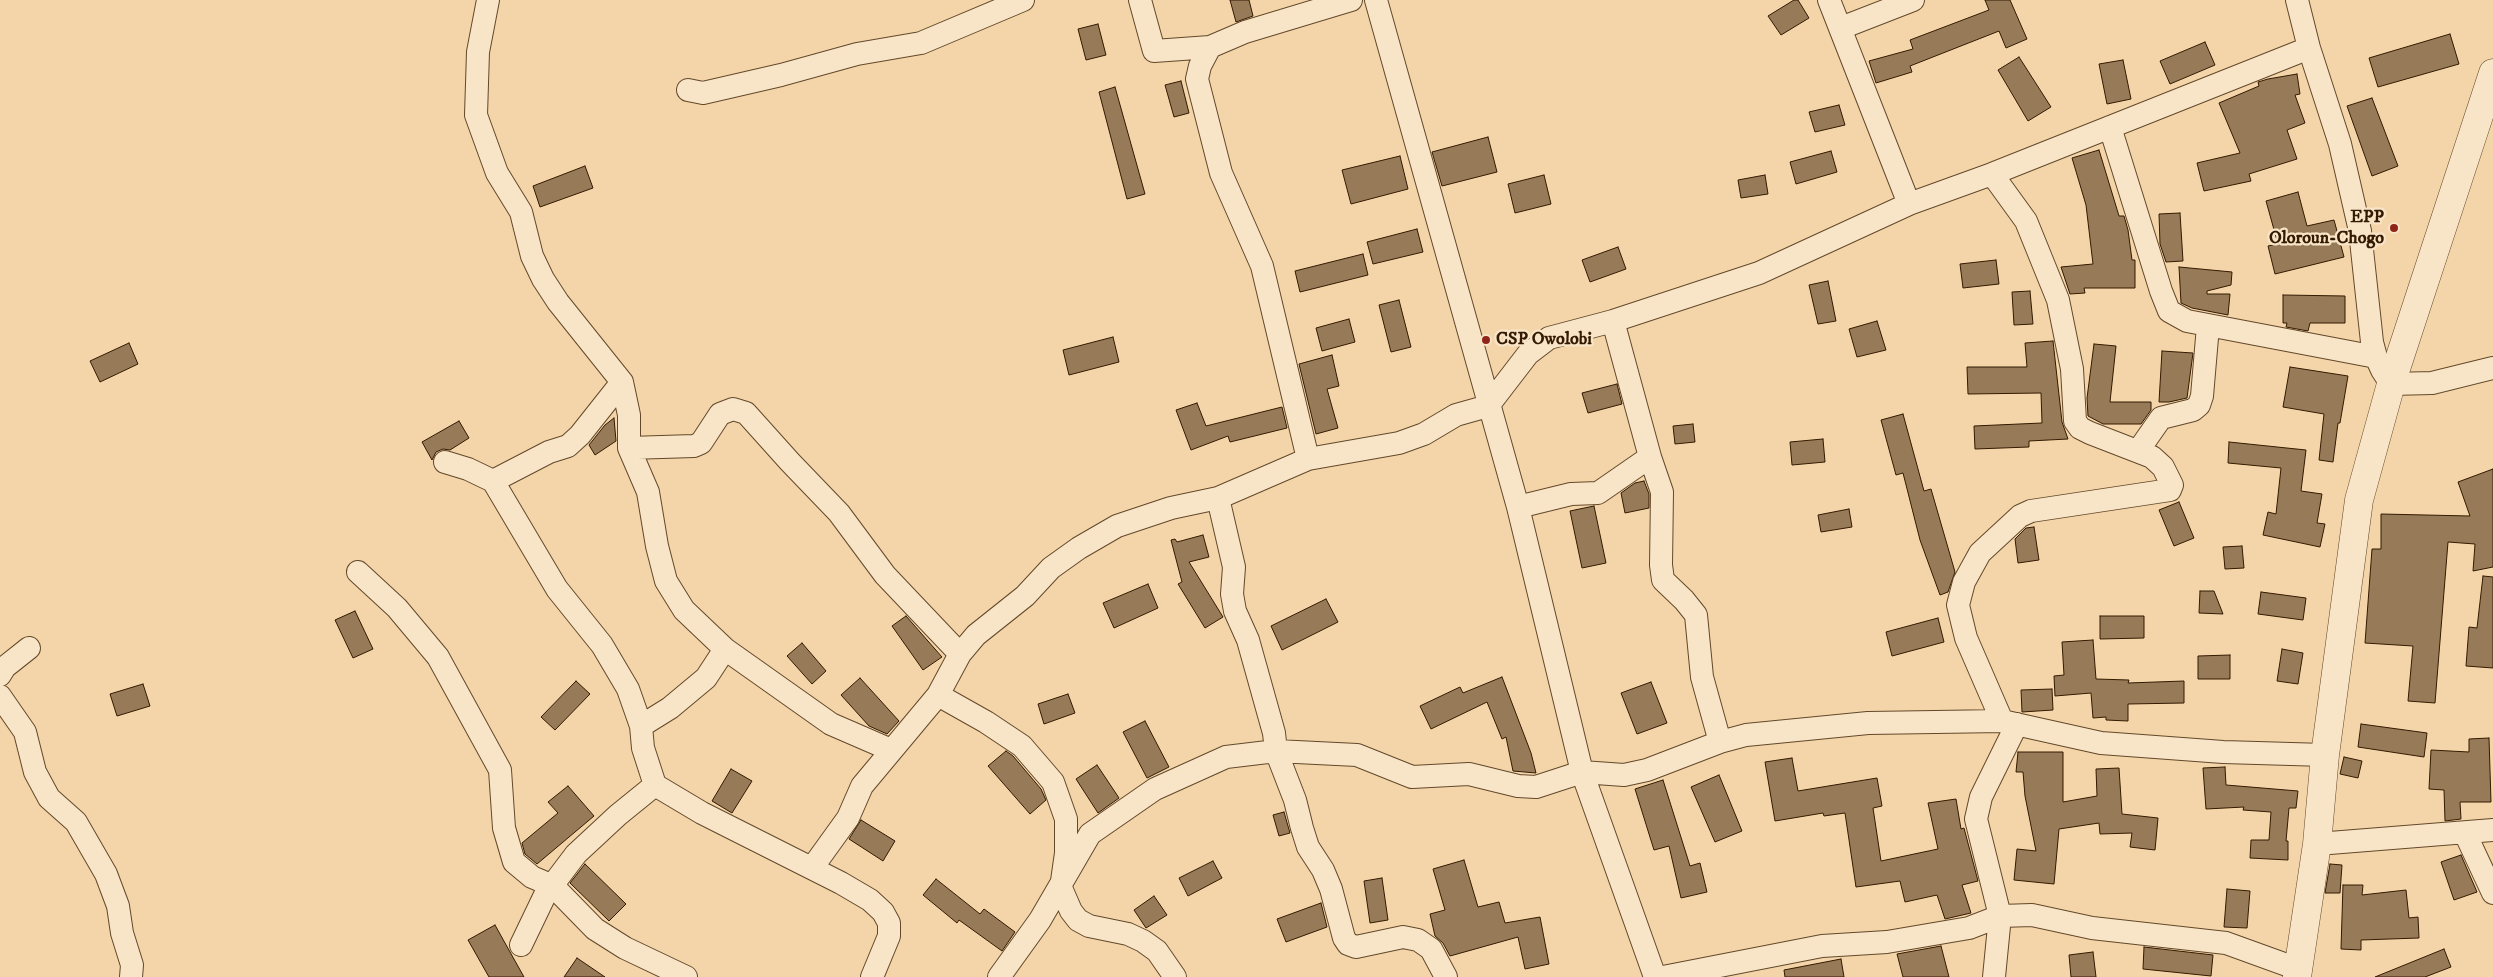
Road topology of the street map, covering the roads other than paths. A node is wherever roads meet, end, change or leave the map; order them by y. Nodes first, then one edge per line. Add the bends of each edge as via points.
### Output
1 (488, 0) edge
2 (1023, 0) edge
3 (1140, 0) edge
4 (1351, 0) edge
5 (1376, 0) edge
6 (1829, 0) edge
7 (1913, 0) edge
8 (2296, 0) edge
9 (1841, 28) junction
10 (1210, 47) junction
11 (2309, 48) junction
12 (2493, 73) edge
13 (688, 90) dead end
14 (2110, 127) junction
15 (1992, 174) junction
16 (1909, 204) junction
17 (1613, 321) junction
18 (2208, 326) junction
19 (2376, 357) junction
20 (2491, 372) edge
21 (622, 382) junction
22 (2392, 384) junction
23 (1488, 406) junction
24 (629, 448) junction
25 (2138, 451) junction
26 (1650, 457) junction
27 (1308, 459) junction
28 (445, 462) dead end
29 (493, 481) junction
30 (1218, 498) junction
31 (1518, 507) junction
32 (358, 572) dead end
33 (29, 648) dead end
34 (725, 650) junction
35 (960, 654) junction
36 (0, 675) edge
37 (938, 695) junction
38 (0, 696) edge
39 (2009, 722) junction
40 (641, 726) junction
41 (1720, 742) junction
42 (891, 750) junction
43 (1276, 751) junction
44 (2325, 755) junction
45 (1582, 772) junction
46 (655, 785) junction
47 (2493, 830) edge
48 (2465, 833) junction
49 (2317, 844) junction
50 (812, 868) junction
51 (552, 885) junction
52 (1061, 888) junction
53 (2493, 893) edge
54 (2000, 916) junction
55 (521, 944) dead end
56 (2297, 973) edge
57 (131, 977) edge
58 (686, 977) edge
59 (872, 977) edge
60 (999, 977) edge
61 (1175, 977) edge
62 (1446, 977) edge
63 (1655, 977) edge
64 (1663, 977) edge
65 (1994, 977) edge

1 - 21 street via 478,52 476,115 497,172 521,212 532,256 543,279
2 - 13 street via 921,43 856,54 704,93
3 - 10 street via 1154,51
4 - 10 street via 1244,32
5 - 23 street
6 - 9 street
7 - 9 street
8 - 11 street
9 - 16 street
10 - 27 street via 1197,80 1222,173 1262,266
11 - 14 street
11 - 19 street via 2340,144 2360,231
12 - 22 street
14 - 15 street
14 - 18 street via 2169,311 2187,321
15 - 16 street
15 - 25 street via 2026,221 2058,300 2072,369 2075,421 2090,433
16 - 17 street via 1759,273
17 - 23 street via 1549,338 1528,354
17 - 26 street
18 - 19 street
18 - 25 street via 2199,405 2193,410 2161,418
19 - 22 street
20 - 22 street via 2432,383
21 - 24 street via 629,416
21 - 29 street via 568,446 549,452
22 - 44 street via 2359,500
23 - 27 street via 1456,415 1424,434 1399,443
23 - 31 street
24 - 34 street via 648,492 666,581 684,610
24 - 35 street via 694,446 701,443 720,414 733,409 746,412 839,513 884,575
25 - 39 street via 2152,456 2163,467 2172,481 2170,490 2031,511 2020,516 1980,553 1964,582 1958,605 1966,638
26 - 31 street via 1598,493 1571,494
26 - 41 street via 1662,492 1663,580 1696,615 1702,677
27 - 30 street
28 - 29 street
29 - 40 street via 557,589 607,652 628,689
30 - 35 street via 1171,508 1117,526 1079,548 1051,568 1025,596 976,635
30 - 43 street via 1234,567 1234,610 1248,640
31 - 45 street
32 - 51 street via 396,608 438,657 500,770 504,828 514,862 532,877
33 - 36 street
34 - 40 street via 706,678 670,708
34 - 42 street via 831,724
35 - 37 street
37 - 42 street
37 - 52 street via 1022,746 1054,782 1066,819
38 - 57 street via 25,732 35,772 49,798 76,822 106,874 118,906 132,965
39 - 41 street via 1868,723 1746,735
39 - 44 street via 2101,743
39 - 54 street via 1976,819
40 - 46 street via 643,748
41 - 45 street via 1647,770 1624,775
42 - 50 street via 862,786 848,818
43 - 45 street via 1358,755 1412,777 1468,774 1518,786 1536,787
43 - 52 street via 1226,757 1155,789 1090,834
43 - 62 street via 1295,800 1308,847 1331,889 1348,944 1356,947 1403,937 1418,940 1431,950
44 - 49 street
45 - 63 street
46 - 50 street via 710,817
46 - 51 street via 576,854
47 - 48 street
48 - 49 street
48 - 53 street
49 - 56 street
50 - 59 street via 870,900 884,912 889,923 889,936
51 - 55 street
51 - 58 street via 594,929 625,948
52 - 60 street
52 - 61 street via 1078,920 1143,941 1157,952
54 - 56 street via 2032,915 2092,928 2226,943
54 - 64 street via 1969,928 1887,942 1822,946
54 - 65 street

